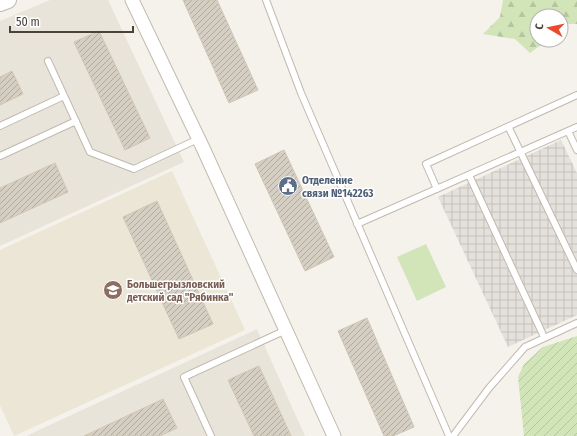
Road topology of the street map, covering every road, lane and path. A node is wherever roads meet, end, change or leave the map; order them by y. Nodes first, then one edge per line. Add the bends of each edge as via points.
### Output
1 (8, 0) edge
2 (132, 0) edge
3 (266, 0) edge
4 (0, 3) edge
5 (48, 61) dead end
6 (577, 95) edge
7 (64, 96) junction
8 (76, 121) junction
9 (0, 126) edge
10 (577, 127) edge
11 (509, 128) junction
12 (568, 131) junction
13 (198, 139) junction
14 (577, 150) edge
15 (520, 152) junction
16 (0, 156) edge
17 (469, 175) junction
18 (437, 189) junction
19 (357, 224) junction
20 (577, 270) edge
21 (577, 323) edge
22 (286, 330) junction
23 (544, 337) junction
24 (210, 436) edge
25 (334, 436) edge
26 (449, 436) edge
27 (453, 436) edge

1 - 4 street
2 - 13 street
3 - 19 lane via 301,93
5 - 7 lane
6 - 11 lane
7 - 8 lane
7 - 9 lane
8 - 13 lane via 90,152 134,168
8 - 16 lane
10 - 12 lane
11 - 15 lane
11 - 18 lane via 426,164
12 - 14 lane
12 - 15 lane
13 - 22 street
15 - 17 lane
15 - 20 lane
17 - 18 lane
17 - 23 lane
18 - 19 lane
19 - 26 lane
21 - 23 lane
22 - 24 lane via 184,377
22 - 25 street
23 - 27 lane via 525,347 489,388

